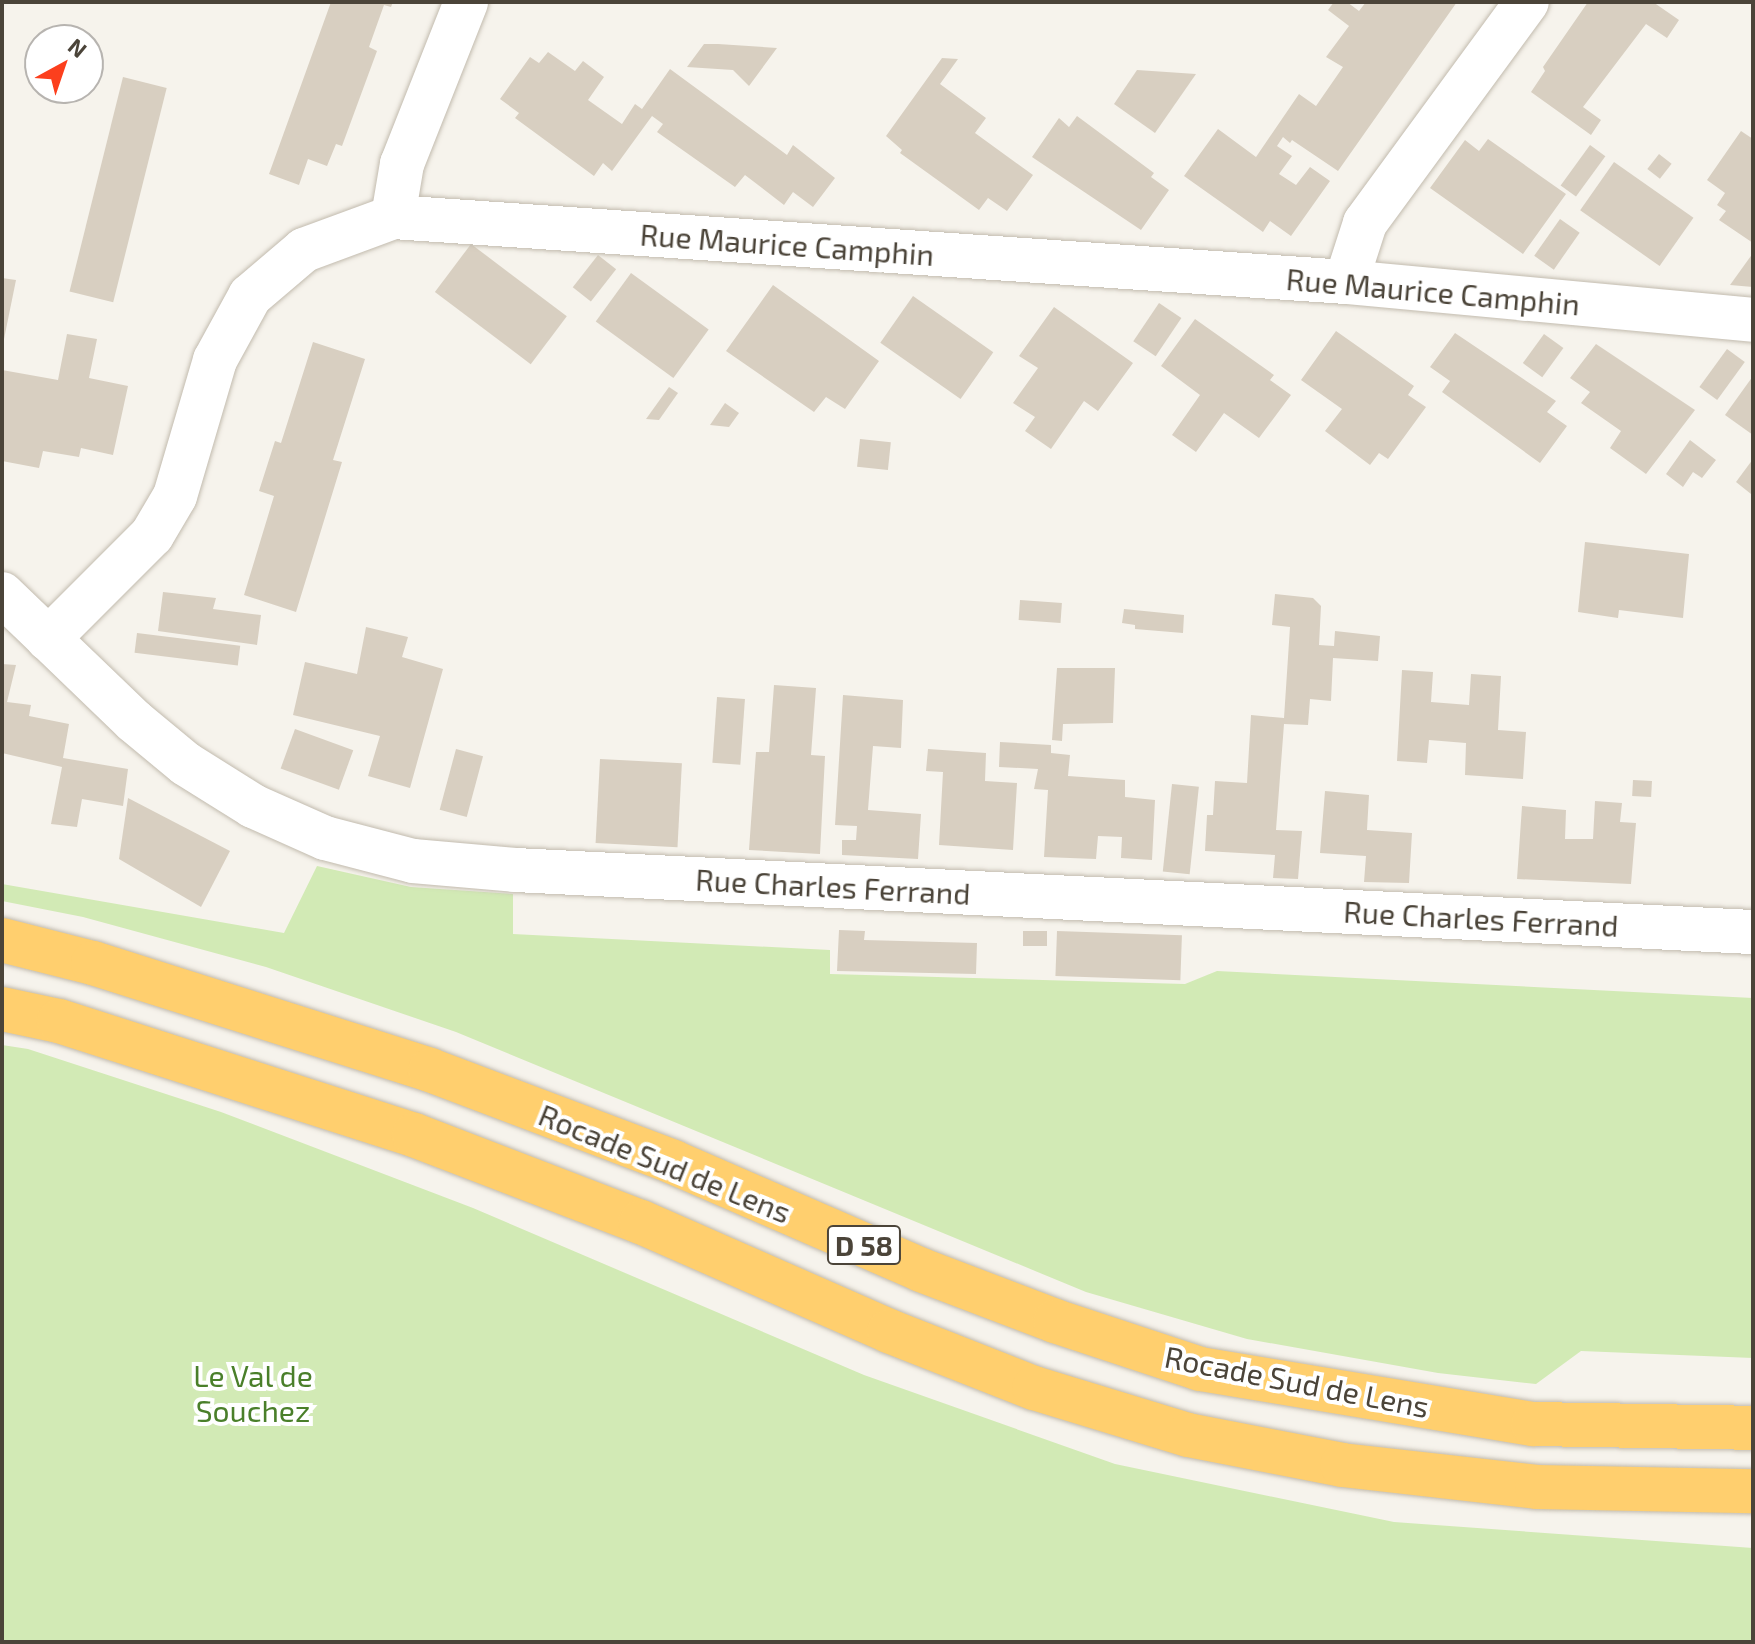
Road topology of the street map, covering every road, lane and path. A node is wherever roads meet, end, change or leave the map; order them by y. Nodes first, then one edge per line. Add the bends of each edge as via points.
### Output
1 (466, 2) edge
2 (1527, 2) edge
3 (393, 217) junction
4 (1346, 282) junction
5 (1753, 320) edge
6 (2, 594) edge
7 (48, 639) junction
8 (1753, 932) edge
9 (2, 940) edge
10 (2, 1009) edge
11 (1753, 1428) edge
12 (1753, 1491) edge

1 - 3 street via 402,164
2 - 4 street via 1365,223
3 - 4 street, Rue Maurice Camphin
3 - 7 street, Rue Maurice Camphin via 304,250 250,296 215,360 175,496 160,522 136,553
4 - 5 street, Rue Maurice Camphin
6 - 7 street, Rue Charles Ferrand
7 - 8 street, Rue Charles Ferrand via 186,764 253,806 325,838 413,861
9 - 11 highway, Rocade Sud de Lens / D 58 via 93,963 430,1070 673,1162 935,1276 1200,1369 1533,1424
10 - 12 highway, D 58 via 59,1021 414,1135 641,1222 1034,1388 1188,1435 1342,1465 1537,1487

